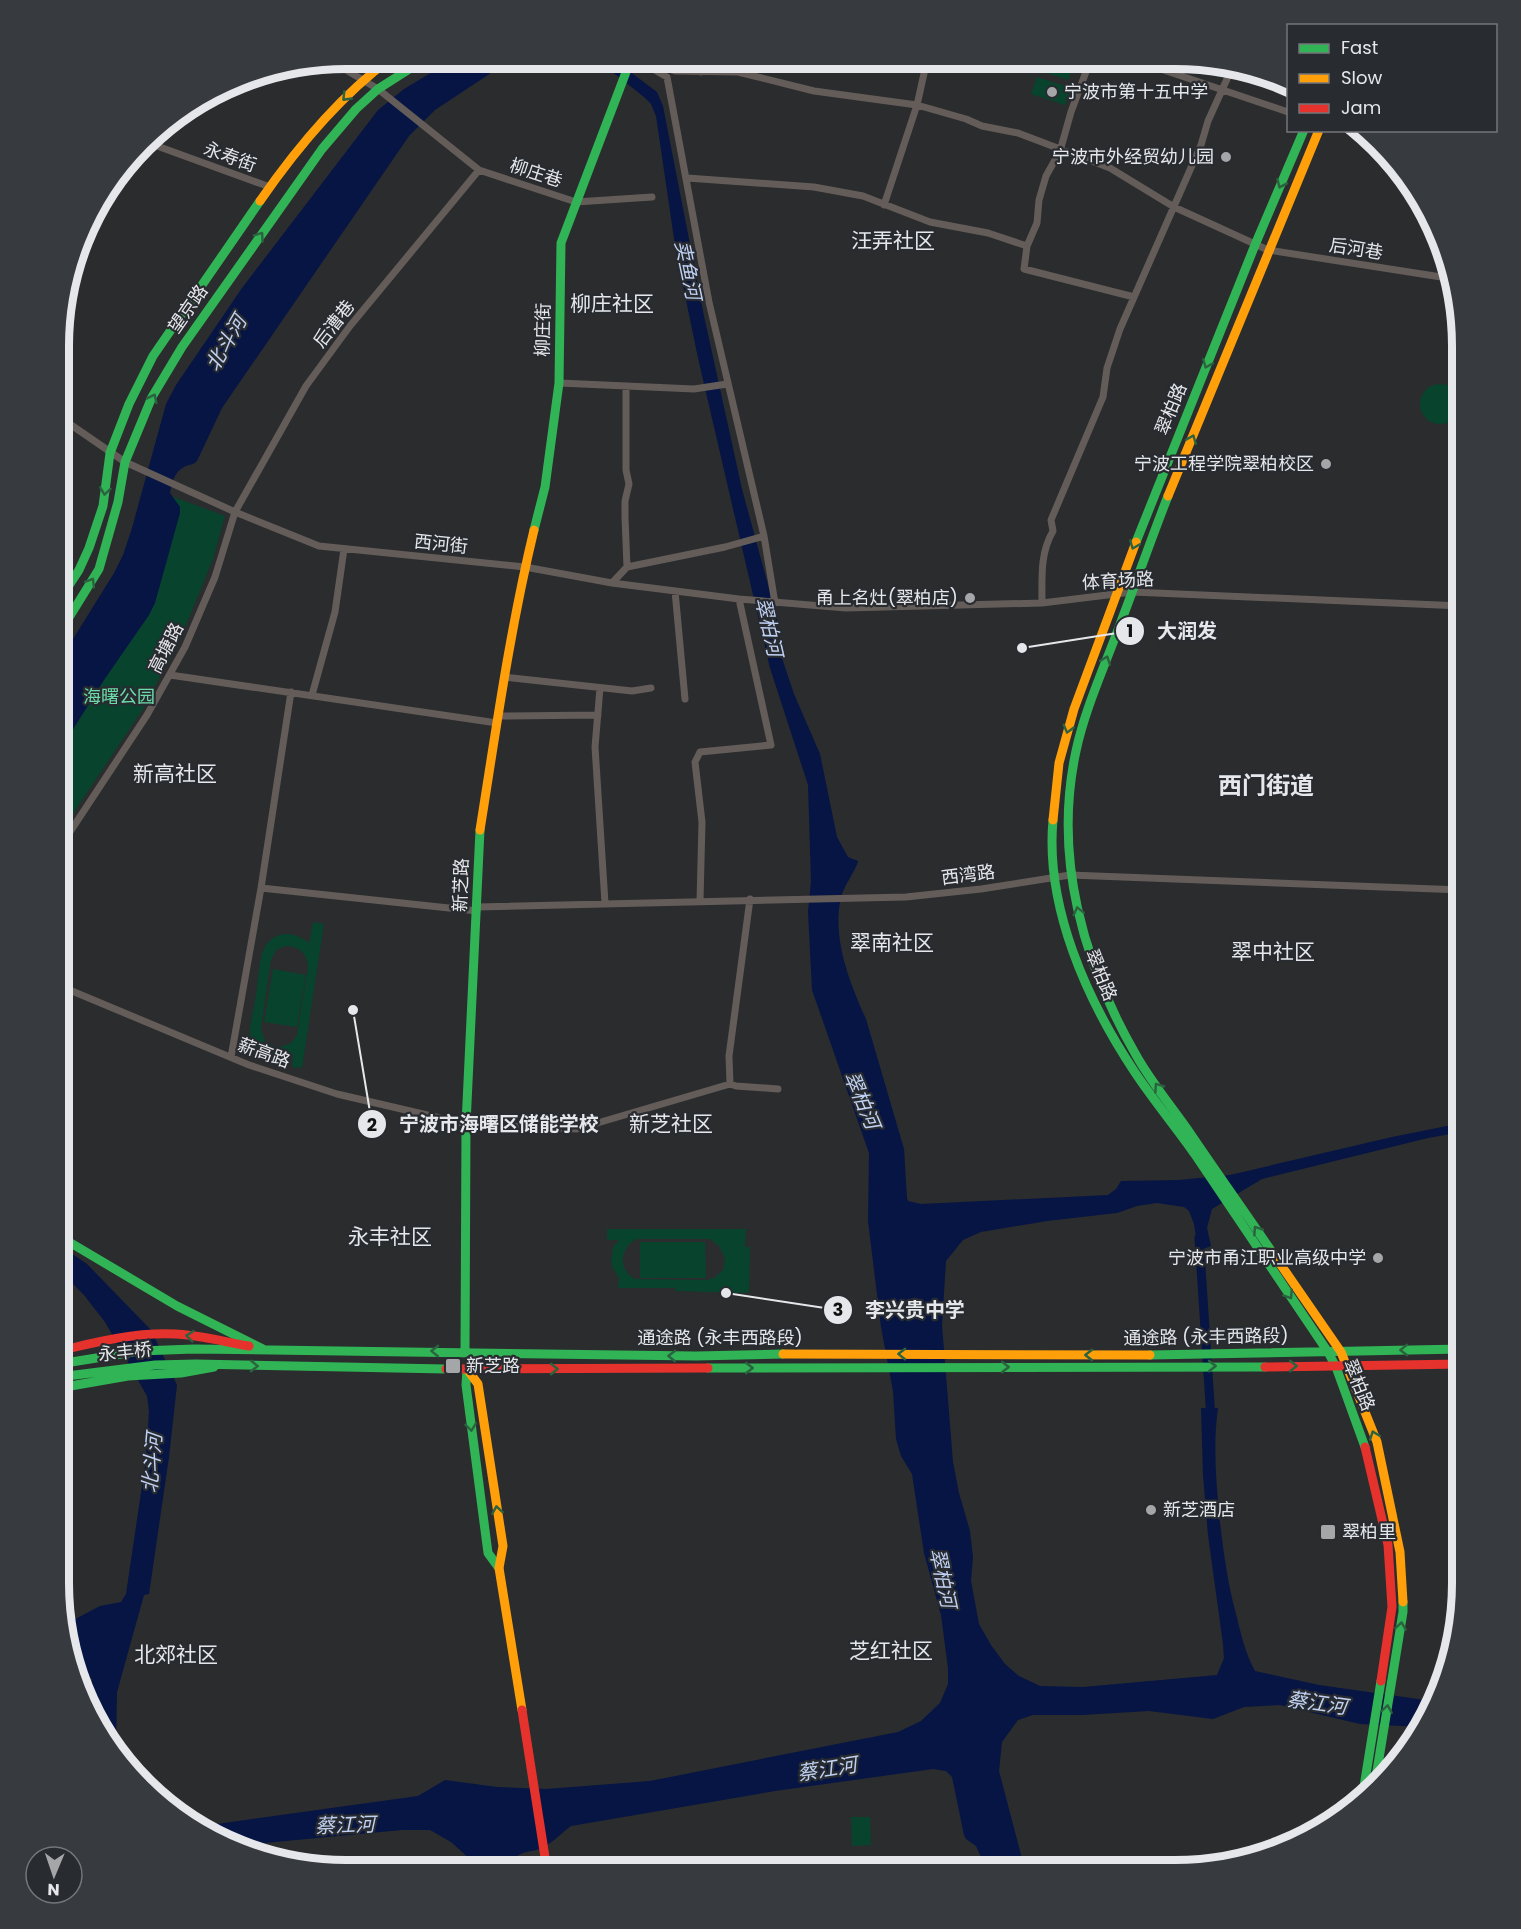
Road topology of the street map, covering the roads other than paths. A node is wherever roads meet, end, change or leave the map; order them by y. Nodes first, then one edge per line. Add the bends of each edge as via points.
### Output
1 (345, 69) edge
2 (376, 69) edge
3 (409, 69) edge
4 (629, 69) edge
5 (652, 69) edge
6 (668, 69) edge
7 (925, 69) edge
8 (1087, 69) edge
9 (1161, 69) edge
10 (701, 72) joint
11 (1230, 74) edge
12 (363, 79) junction
13 (378, 89) junction
14 (1223, 90) junction
15 (917, 105) junction
16 (1287, 112) edge
17 (1303, 132) edge
18 (1318, 132) edge
19 (155, 145) edge
20 (1060, 151) junction
21 (479, 170) junction
22 (687, 178) junction
23 (270, 187) junction
24 (652, 197) dead end
25 (576, 202) junction
26 (884, 205) junction
27 (1174, 207) junction
28 (1255, 245) junction
29 (1027, 246) junction
30 (1268, 250) junction
31 (1444, 277) edge
32 (1134, 297) junction
33 (559, 383) junction
34 (725, 384) junction
35 (626, 386) junction
36 (69, 424) edge
37 (110, 453) junction
38 (125, 462) junction
39 (235, 512) junction
40 (764, 536) junction
41 (344, 549) junction
42 (525, 567) junction
43 (627, 567) junction
44 (612, 583) junction
45 (69, 585) edge
46 (675, 591) junction
47 (1132, 592) junction
48 (1114, 594) junction
49 (739, 599) junction
50 (775, 603) junction
51 (1042, 603) junction
52 (1452, 606) edge
53 (69, 617) edge
54 (170, 675) junction
55 (504, 676) junction
56 (600, 688) junction
57 (651, 688) dead end
58 (291, 692) junction
59 (312, 696) junction
60 (685, 699) dead end
61 (598, 715) junction
62 (497, 719) junction
63 (69, 833) edge
64 (1070, 875) junction
65 (1054, 877) junction
66 (261, 888) junction
67 (1452, 890) edge
68 (750, 899) junction
69 (700, 901) junction
70 (605, 903) junction
71 (477, 909) junction
72 (69, 990) edge
73 (231, 1057) junction
74 (730, 1084) junction
75 (778, 1089) dead end
76 (466, 1124) junction
77 (1199, 1153) junction
78 (1237, 1209) junction
79 (69, 1242) edge
80 (69, 1349) edge
81 (195, 1349) joint
82 (263, 1349) junction
83 (1452, 1349) edge
84 (465, 1352) junction
85 (1328, 1352) junction
86 (1341, 1352) junction
87 (69, 1363) edge
88 (196, 1364) joint
89 (1452, 1364) edge
90 (225, 1366) junction
91 (1347, 1366) junction
92 (1336, 1367) junction
93 (467, 1369) junction
94 (69, 1376) edge
95 (69, 1386) edge
96 (499, 1568) junction
97 (1386, 1683) junction
98 (1379, 1732) junction
99 (1375, 1774) edge
100 (1366, 1784) edge
101 (545, 1860) edge

1 - 12 street, 柳庄巷
2 - 12 main road, 望京路
3 - 13 main road, 望京路
4 - 25 main road, 柳庄街
5 - 22 street via 667,77
6 - 10 street, 后河巷
7 - 15 street
8 - 20 street
9 - 14 street
10 - 15 street, 后河巷 via 738,72 813,91
11 - 14 street
12 - 13 street, 柳庄巷
12 -> 23 main road, 望京路
13 - 21 street, 柳庄巷
38 -> 13 main road, 望京路 via 152,397 182,347 322,149
14 - 16 street
14 - 27 street
15 - 20 street, 后河巷 via 1018,134
15 - 26 street
17 -> 28 main road, 翠柏路
18 - 30 main road, 翠柏路
19 - 23 street, 永寿街
20 - 27 street, 后河巷 via 1110,168
20 - 29 street via 1046,176 1037,223
21 - 25 street, 柳庄巷
21 - 39 street, 后漕巷 via 350,326 306,386
22 - 26 street via 814,187 863,196
22 - 34 street
23 - 37 main road, 望京路 via 153,356
24 - 25 street, 柳庄巷
25 - 33 main road, 柳庄街 via 561,243
26 - 29 street via 930,222 988,233
27 - 28 street, 后河巷
27 - 32 street
28 - 30 street, 后河巷
28 -> 48 main road, 翠柏路
29 - 32 street via 1024,269
30 - 31 street, 后河巷
47 -> 30 main road, 翠柏路
32 - 51 street via 1107,368 1103,397 1051,520 1053,531 1042,564
33 - 35 street
33 - 42 main road, 柳庄街 via 545,487
34 - 35 street via 694,389
34 - 40 street
35 - 43 street
36 - 37 street
37 - 38 street
37 -> 45 main road, 望京路 via 103,506 89,548
38 - 39 street, 西河街
53 -> 38 main road, 望京路 via 99,569
39 - 41 street, 西河街 via 319,546
39 - 54 street, 高塘路 via 214,577
40 - 43 street
40 - 50 street
41 - 42 street, 西河街
41 - 59 street via 335,612
42 - 44 street, 西河街
42 - 55 main road, 新芝路
43 - 44 street
44 - 46 street, 西河街
46 - 49 street, 西河街
46 - 60 street
47 - 48 street, 体育场路
47 - 52 street, 体育场路
64 -> 47 main road, 翠柏路 via 1070,791 1078,741
48 - 51 street, 体育场路
48 -> 65 main road, 翠柏路 via 1059,763 1053,825
49 - 50 street, 体育场路
49 - 69 street via 771,745 700,752 694,762 702,822
50 - 51 street, 体育场路 via 846,608
54 - 58 street
54 - 63 street, 高塘路
55 - 56 street
55 - 62 main road, 新芝路
56 - 57 street
56 - 61 street
58 - 59 street
58 - 66 street
59 - 62 street
61 - 62 street
61 - 70 street via 595,747
62 - 71 main road, 新芝路 via 480,830
64 - 65 street, 西湾路
64 - 67 street, 西湾路
77 -> 64 main road, 翠柏路 via 1114,1017 1086,946
65 - 68 street, 西湾路 via 946,893 844,900
65 - 77 main road, 翠柏路 via 1070,944 1102,1020 1135,1072
66 - 71 street, 西湾路
66 - 73 street
68 - 69 street, 西湾路
68 - 74 street via 729,1056
69 - 70 street, 西湾路
70 - 71 street, 西湾路
71 - 76 main road, 新芝路
72 - 73 street, 薪高路
73 - 76 street, 薪高路 via 337,1094
74 - 75 street
74 - 76 street, 薪高路 via 577,1129
76 - 84 main road, 新芝路
77 - 78 main road, 翠柏路
78 -> 85 main road, 翠柏路
86 -> 78 main road, 翠柏路
79 - 82 main road via 177,1306
82 -> 80 main road via 172,1334 106,1340
81 - 82 main road, 通途路 (永丰西路段)
81 - 87 main road, 永丰桥 via 140,1351
84 -> 82 main road, 通途路 (永丰西路段)
83 -> 86 main road, 通途路 (永丰西路段)
85 -> 84 main road, 通途路 (永丰西路段) via 696,1356
85 - 86 main road, 通途路 (永丰西路段)
85 - 92 main road, 翠柏路
86 - 91 main road, 翠柏路
88 - 90 main road, 通途路 (永丰西路段)
88 - 94 main road, 永丰桥
89 - 91 main road, 通途路 (永丰西路段)
90 -> 93 main road, 通途路 (永丰西路段)
90 - 95 main road
91 - 92 main road, 通途路 (永丰西路段)
97 -> 91 main road, 翠柏路 via 1403,1612 1400,1552 1377,1442
93 -> 92 main road, 通途路 (永丰西路段)
92 - 97 main road, 翠柏路 via 1363,1439 1388,1545 1392,1607
93 -> 96 main road via 488,1553
96 -> 93 main road via 503,1546 478,1384
96 - 101 main road
97 - 98 main road, 翠柏路
98 - 99 main road, 翠柏路
98 - 100 main road, 翠柏路

